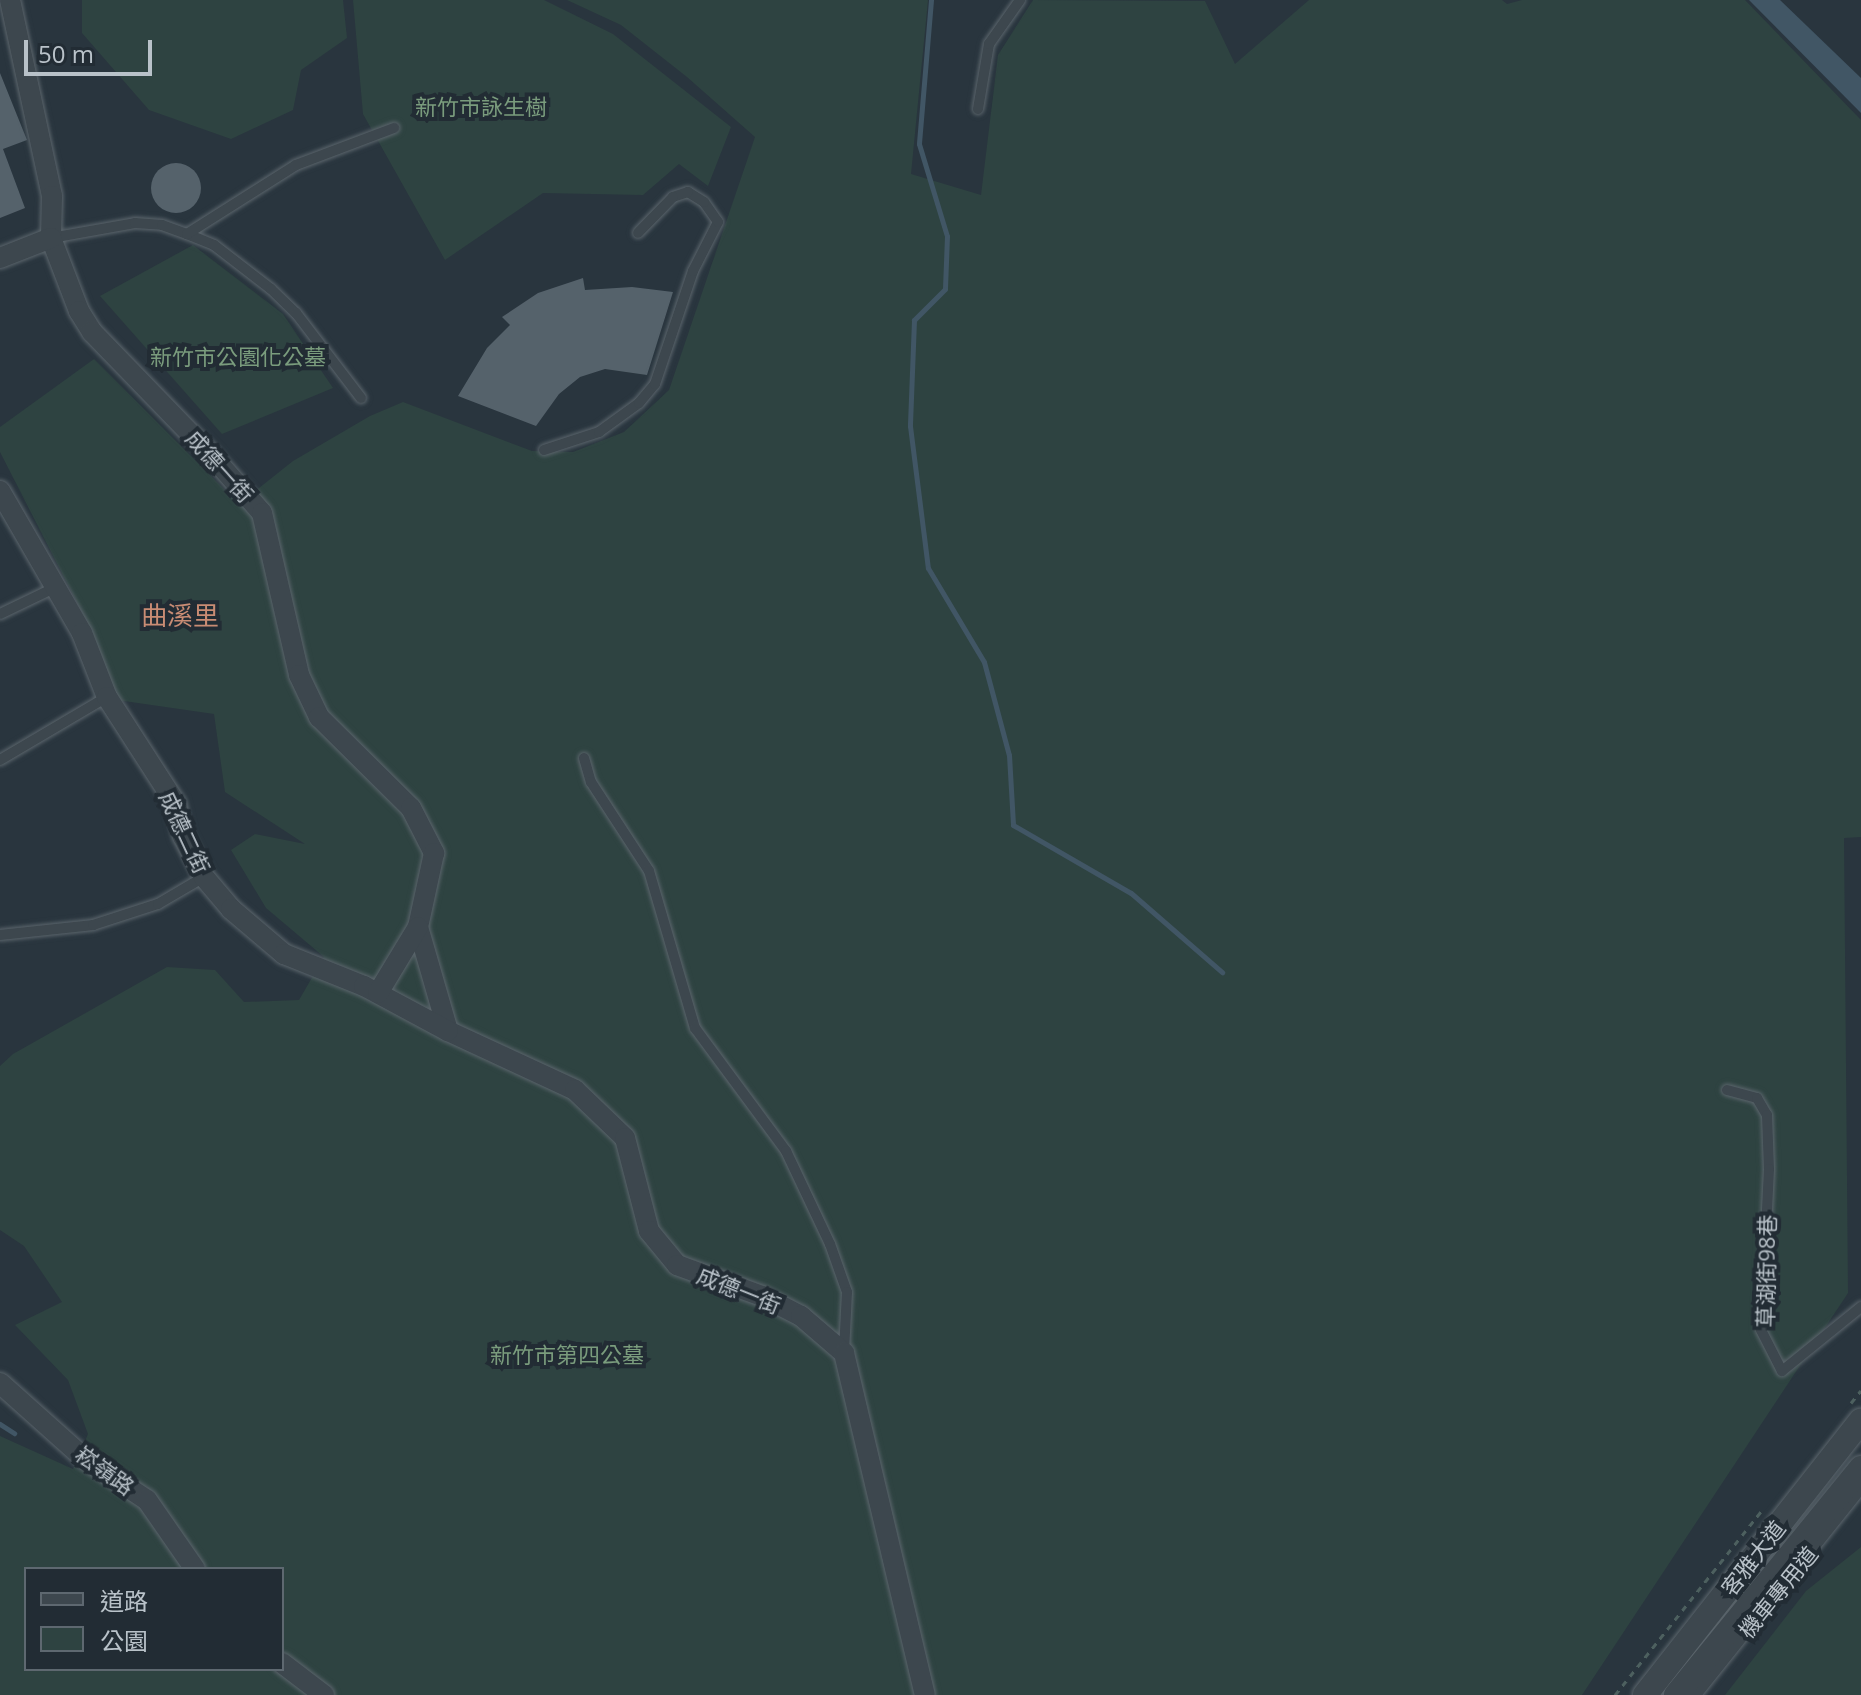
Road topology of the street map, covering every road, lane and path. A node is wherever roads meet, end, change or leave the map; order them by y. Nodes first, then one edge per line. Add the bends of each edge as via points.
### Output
1 (10, 0) edge
2 (1020, 0) edge
3 (8, 23) edge
4 (978, 109) dead end
5 (394, 128) dead end
6 (638, 233) dead end
7 (187, 234) junction
8 (51, 238) junction
9 (0, 258) edge
10 (361, 398) dead end
11 (544, 450) dead end
12 (0, 491) edge
13 (56, 587) junction
14 (0, 614) edge
15 (107, 697) junction
16 (584, 758) dead end
17 (0, 760) edge
18 (204, 877) junction
19 (418, 927) junction
20 (0, 935) edge
21 (378, 993) junction
22 (448, 1031) junction
23 (1727, 1090) dead end
24 (1861, 1307) edge
25 (844, 1353) junction
26 (0, 1383) edge
27 (1861, 1421) edge
28 (1861, 1468) edge
29 (1861, 1489) edge
30 (1765, 1506) dead end
31 (194, 1567) edge
32 (284, 1665) edge
33 (324, 1695) edge
34 (925, 1695) edge
35 (1615, 1695) edge
36 (1635, 1695) edge
37 (1645, 1695) edge
38 (1676, 1695) edge
39 (1696, 1695) edge

1 - 3 street, 成德一街
2 - 4 lane via 989,44
3 - 8 street, 成德一街 via 52,196
5 - 7 lane via 296,165
6 - 11 lane via 673,197 688,192 704,202 718,222 693,271 655,384 639,403 599,432
7 - 8 lane via 135,223
7 - 10 lane via 214,245 279,297
8 - 9 street
8 - 19 street, 成德一街 via 84,323 262,513 299,675 319,717 411,808 434,853
12 - 13 street, 成德二街
13 - 14 lane
13 - 15 street, 成德二街 via 82,633
15 - 17 lane
15 - 18 street, 成德二街 via 176,804 183,836
16 - 25 lane via 591,782 649,871 695,1028 786,1151 830,1244 847,1292
18 - 20 lane via 158,904 93,925
18 - 21 street, 成德二街 via 231,909 284,954
19 - 21 street, 成德一街
19 - 22 street, 成德一街
21 - 22 street, 成德二街
22 - 25 street, 成德一街 via 575,1090 625,1138 649,1231 677,1265 788,1309 826,1333
23 - 24 lane, 草湖街98巷 via 1757,1098 1767,1115 1761,1330 1782,1371
25 - 34 street
26 - 31 street, 崧嶺路 via 85,1459 147,1500
27 - 36 lane via 1835,1443
27 - 37 street, 客雅大道
28 - 38 street, 客雅大道
29 - 39 lane, 機車專用道
30 - 35 path
32 - 33 street

